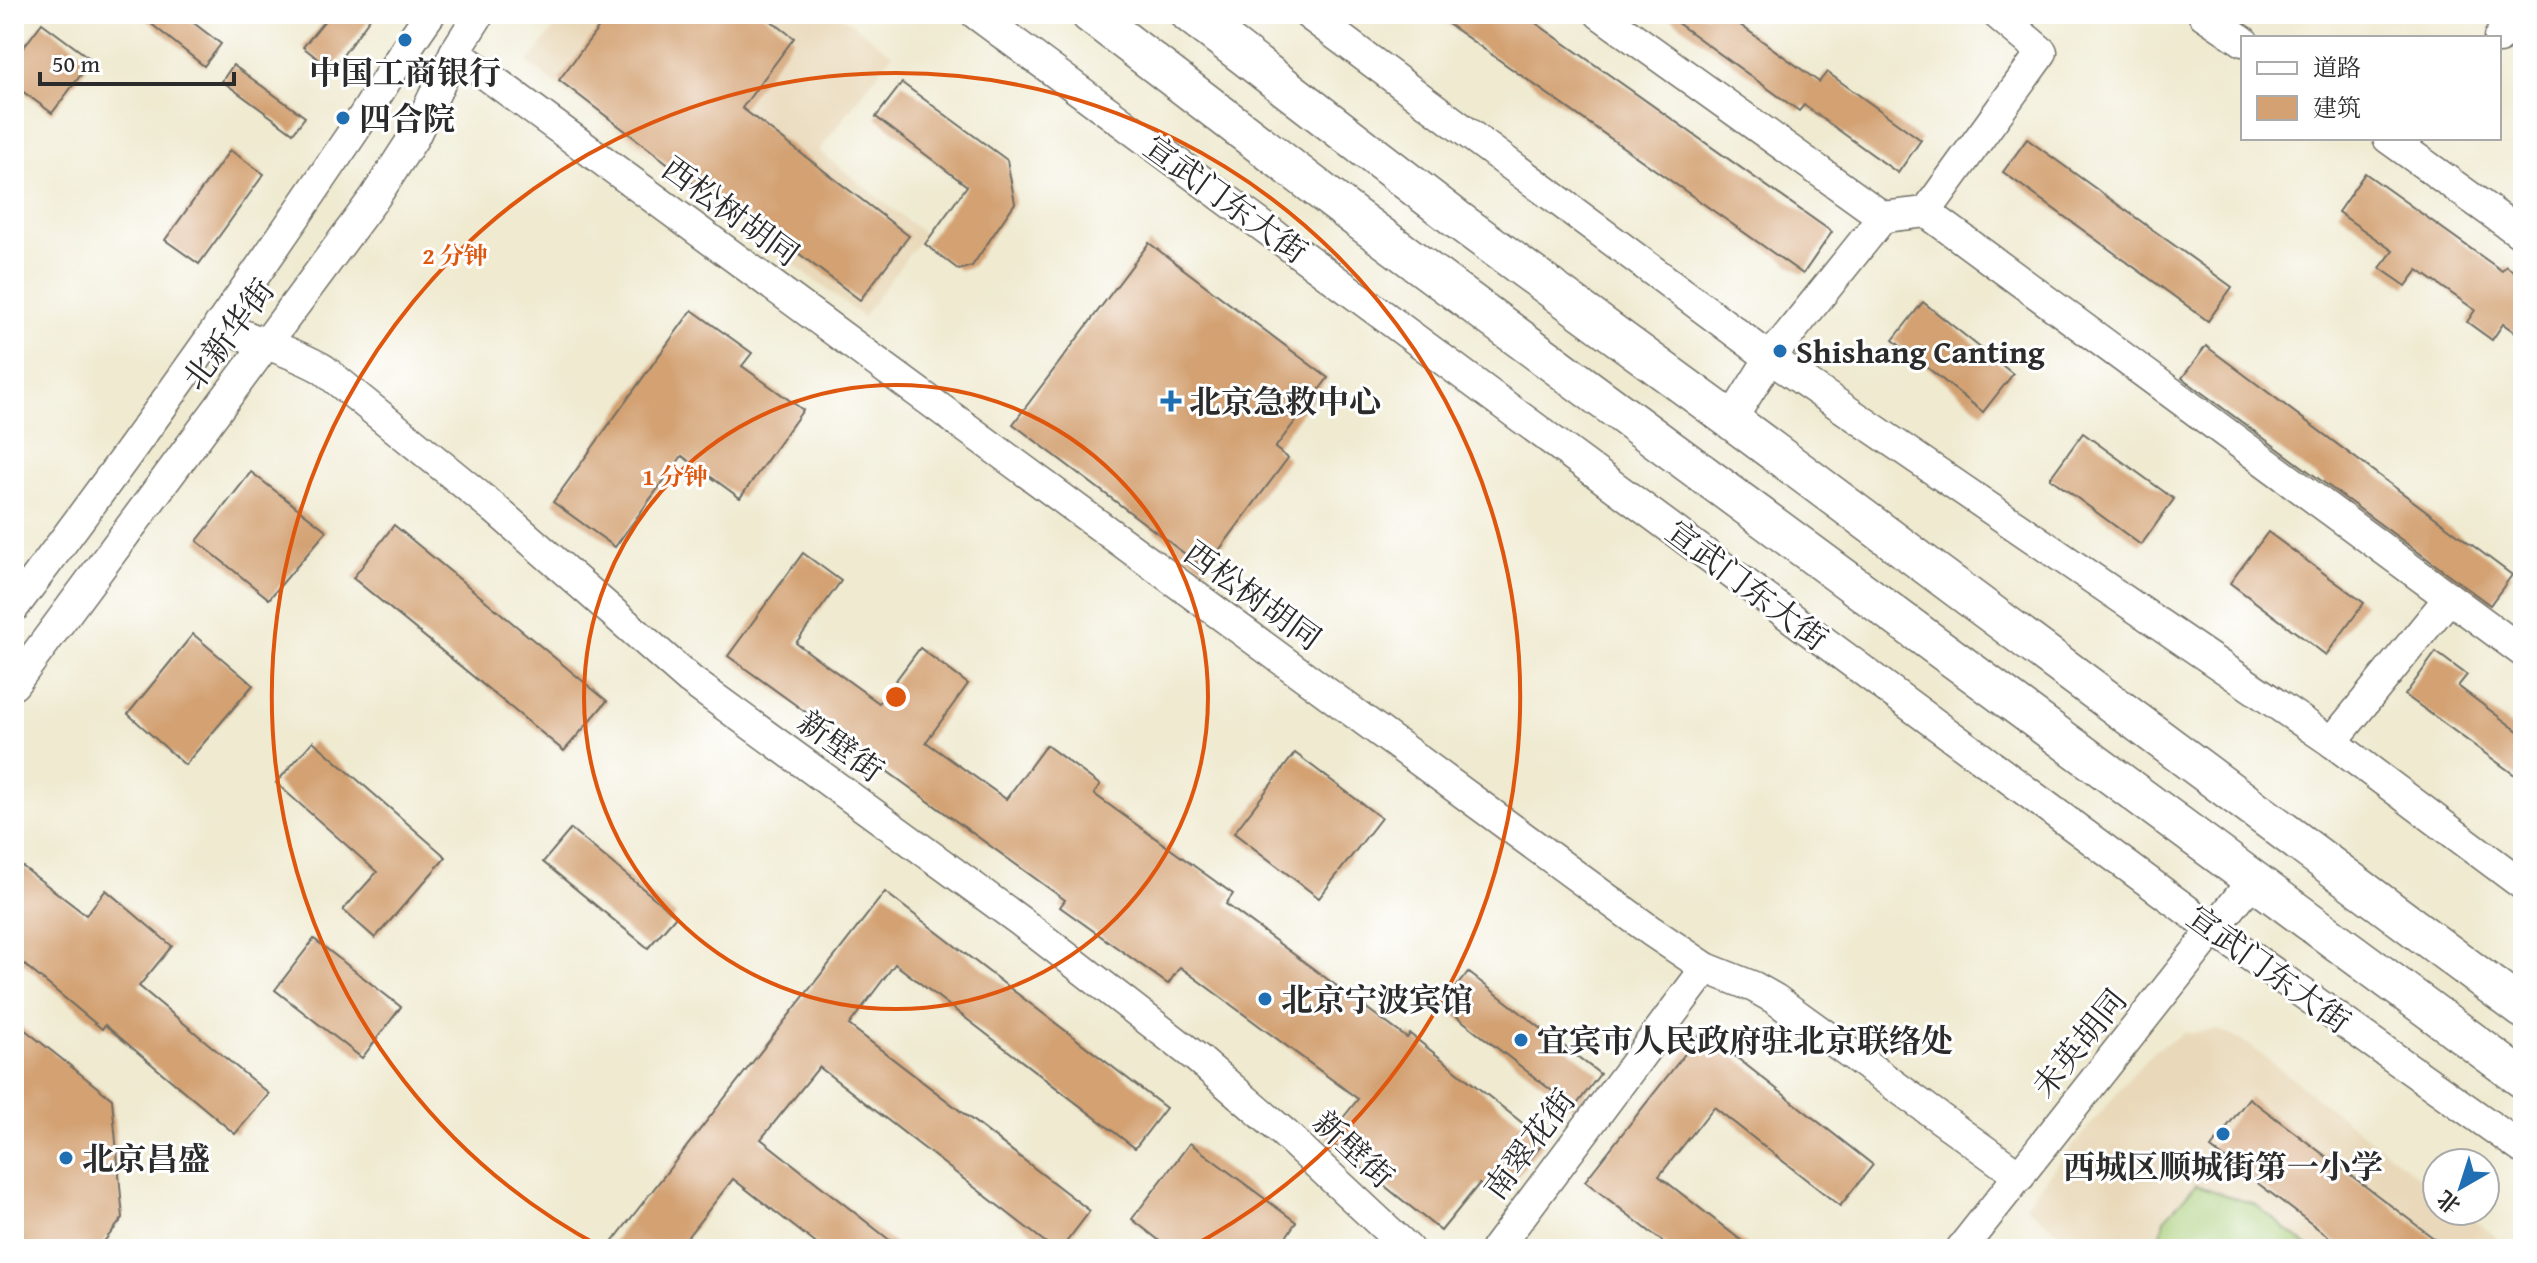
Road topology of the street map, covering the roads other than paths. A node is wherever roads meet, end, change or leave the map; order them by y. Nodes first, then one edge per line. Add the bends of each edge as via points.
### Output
1 (430, 14) edge
2 (479, 14) edge
3 (976, 14) edge
4 (1090, 14) edge
5 (1190, 14) edge
6 (1221, 14) edge
7 (1308, 14) edge
8 (1600, 14) edge
9 (1997, 14) edge
10 (2203, 14) edge
11 (2514, 14) edge
12 (2500, 36) edge
13 (2241, 40) edge
14 (1237, 49) junction
15 (455, 52) junction
16 (2395, 140) edge
17 (2427, 149) edge
18 (1926, 212) junction
19 (1883, 217) junction
20 (2523, 235) edge
21 (219, 325) junction
22 (265, 343) junction
23 (1770, 358) junction
24 (1731, 420) junction
25 (2449, 598) junction
26 (14, 607) edge
27 (2523, 652) edge
28 (14, 684) edge
29 (2332, 742) junction
30 (2252, 881) junction
31 (2523, 885) edge
32 (2215, 931) junction
33 (1706, 968) junction
34 (2523, 1009) edge
35 (2523, 1079) edge
36 (2523, 1149) edge
37 (2020, 1176) junction
38 (1408, 1249) edge
39 (1496, 1249) edge
40 (1961, 1249) edge

1 - 21 street, 北新华街
2 - 15 street, 北新华街
3 - 32 street, 宣武门东大街
4 - 30 main road, 宣武门东大街 via 1355,217
5 - 14 main road
6 - 14 main road
7 - 23 street
8 - 19 street
9 - 18 street via 2042,52
10 - 13 street
11 - 12 street
14 - 24 main road via 1459,221
15 - 22 street, 北新华街 via 414,137 375,197
15 - 33 street, 西松树胡同
16 - 17 street
17 - 20 street
18 - 19 street
18 - 25 street
19 - 23 street
21 - 22 street, 新壁街
21 - 26 street, 北新华街
22 - 28 street, 北新华街
22 - 38 street, 新壁街 via 323,369 495,509 690,680 1123,998 1284,1133
23 - 24 street
23 - 29 street
24 - 34 main road
25 - 27 street
25 - 29 street
29 - 31 street
30 - 32 street, 未英胡同
30 - 35 main road, 宣武门东大街
32 - 36 street, 宣武门东大街
32 - 37 street, 未英胡同
33 - 37 street, 西松树胡同 via 1775,999
33 - 39 street, 南翠花街
37 - 40 street, 未英胡同

